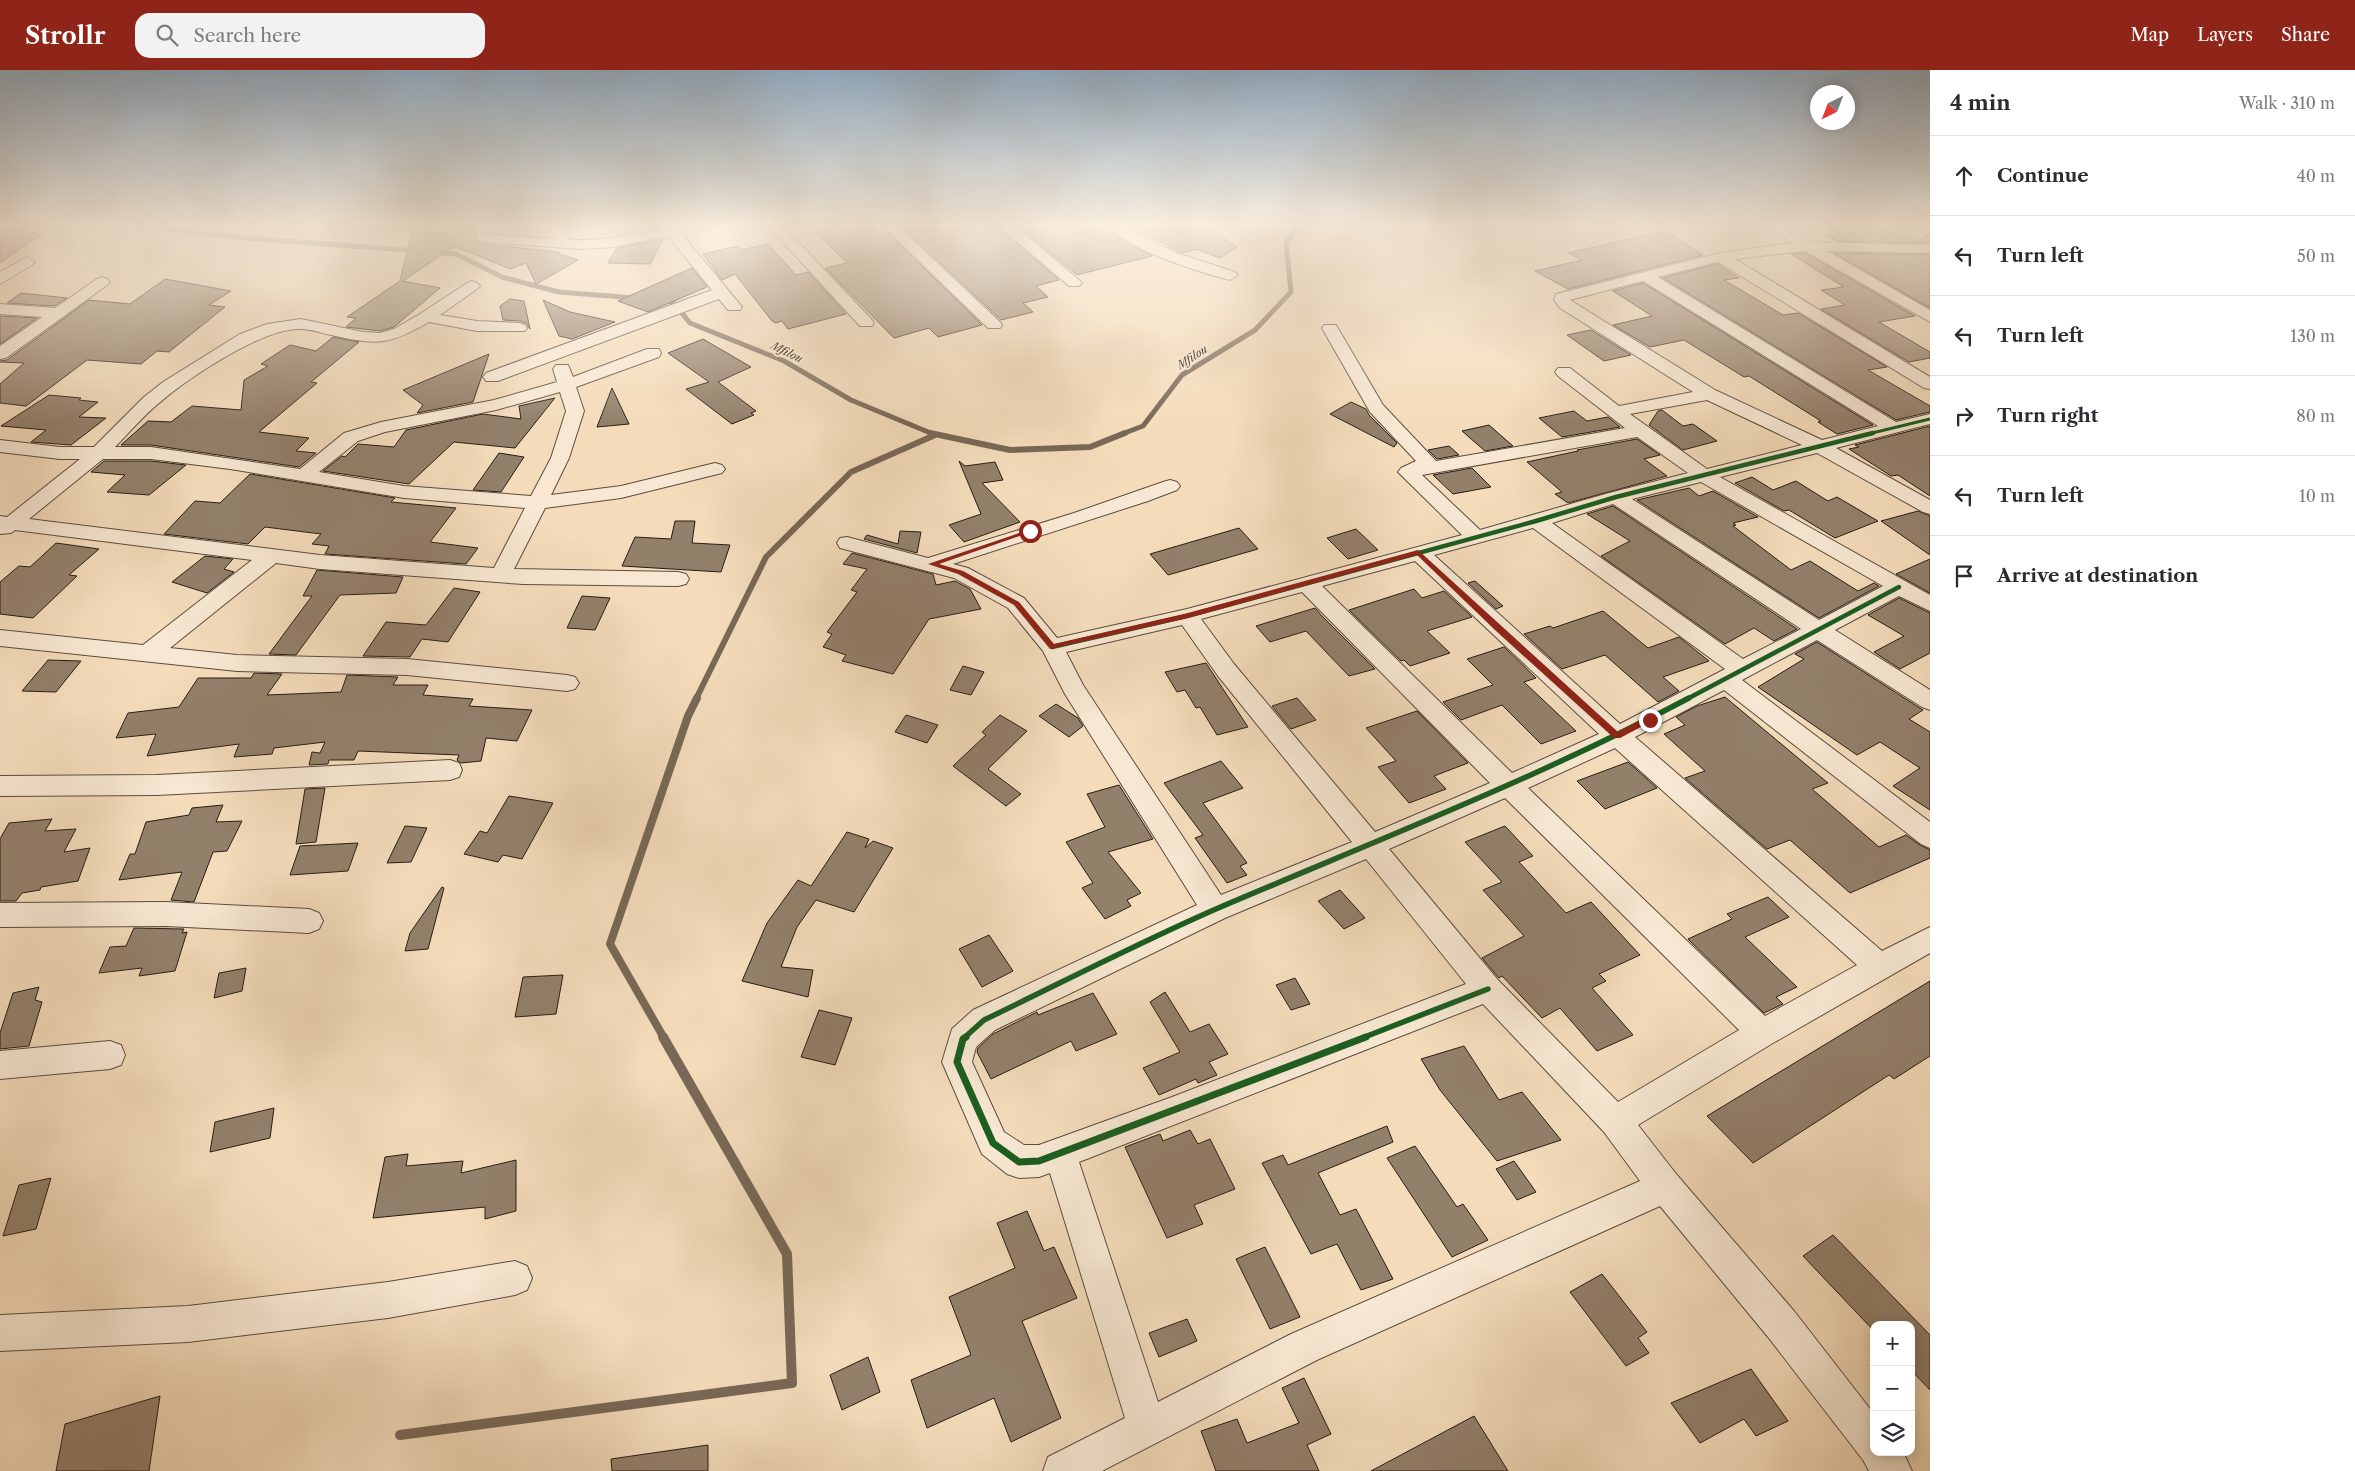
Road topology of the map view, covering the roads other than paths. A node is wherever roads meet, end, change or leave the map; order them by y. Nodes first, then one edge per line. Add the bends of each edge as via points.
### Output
1 (87, 292) edge
2 (463, 292) edge
3 (721, 292) edge
4 (722, 292) edge
5 (837, 292) edge
6 (960, 292) edge
7 (1577, 292) edge
8 (1672, 292) edge
9 (1779, 292) edge
10 (1889, 292) edge
11 (734, 307) dead end
12 (0, 309) edge
13 (57, 313) junction
14 (1930, 316) edge
15 (426, 317) junction
16 (866, 323) dead end
17 (994, 325) dead end
18 (519, 328) dead end
19 (1330, 328) dead end
20 (653, 353) dead end
21 (0, 354) edge
22 (556, 355) junction
23 (1564, 372) dead end
24 (492, 377) dead end
25 (1930, 384) edge
26 (567, 385) junction
27 (1709, 394) junction
28 (1614, 412) junction
29 (1929, 421) edge
30 (1893, 428) junction
31 (1640, 431) junction
32 (0, 446) edge
33 (1821, 447) junction
34 (101, 452) junction
35 (715, 469) dead end
36 (1408, 472) junction
37 (1703, 475) junction
38 (304, 476) junction
39 (1170, 486) dead end
40 (1616, 497) junction
41 (537, 503) junction
42 (1930, 508) edge
43 (1536, 521) junction
44 (3, 526) edge
45 (1476, 537) junction
46 (847, 543) dead end
47 (1418, 552) junction
48 (270, 557) junction
49 (931, 564) junction
50 (501, 575) junction
51 (678, 579) dead end
52 (1306, 584) junction
53 (1899, 587) junction
54 (1930, 604) edge
55 (1188, 616) junction
56 (1820, 630) junction
57 (0, 638) edge
58 (1052, 647) junction
59 (147, 654) junction
60 (1732, 674) junction
61 (567, 682) dead end
62 (1930, 701) edge
63 (1617, 736) junction
64 (450, 770) dead end
65 (0, 786) edge
66 (1509, 786) junction
67 (1930, 837) edge
68 (1370, 846) junction
69 (1215, 910) junction
70 (0, 915) edge
71 (309, 921) dead end
72 (1930, 939) edge
73 (1879, 968) junction
74 (1488, 989) junction
75 (1762, 1033) junction
76 (110, 1055) dead end
77 (0, 1066) edge
78 (1615, 1121) junction
79 (1060, 1153) junction
80 (1665, 1187) junction
81 (515, 1278) dead end
82 (0, 1333) edge
83 (1147, 1428) junction
84 (1870, 1440) edge
85 (1882, 1456) edge
86 (1062, 1471) edge
87 (1893, 1471) edge

1 - 13 street
2 - 15 street
3 - 22 street
4 - 11 street
5 - 16 street
6 - 17 street
7 - 27 street via 1562,297 1562,300
8 - 30 street
9 - 25 street
10 - 14 street
12 - 13 street
13 - 21 street
15 - 18 street via 477,326
15 - 34 street via 400,332 381,338 300,324 259,332 169,386
19 - 36 street via 1376,408 1428,463
20 - 26 street
22 - 24 street
22 - 26 street
23 - 28 street
26 - 38 street via 496,405 381,427 351,438
26 - 41 street via 575,411 560,458
27 - 28 street
27 - 33 street
28 - 31 street
29 - 30 street
30 - 33 street
31 - 36 street
31 - 37 street
32 - 34 street via 60,453
33 - 37 street
33 - 42 street
34 - 38 street via 152,453
34 - 44 street
35 - 41 street via 621,492
36 - 45 street
37 - 40 street
37 - 53 street
38 - 41 street via 404,492
39 - 49 street via 1115,507
40 - 43 street
40 - 56 street
41 - 50 street
43 - 45 street
43 - 60 street
44 - 48 street
45 - 47 street
46 - 49 street
47 - 52 street
47 - 63 street
48 - 50 street
48 - 59 street
49 - 58 street via 960,573 1016,604
50 - 51 street
52 - 55 street
52 - 66 street
53 - 54 street
53 - 56 street
55 - 58 street
55 - 68 street via 1226,670
56 - 60 street
56 - 62 street
57 - 59 street
58 - 69 street via 1073,688
59 - 61 street via 237,663 407,667
60 - 63 street
60 - 67 street
63 - 66 street
63 - 73 street
64 - 65 street via 157,785
66 - 68 street
66 - 75 street
68 - 69 street
68 - 74 street
69 - 79 street via 984,1020 964,1039 958,1062 993,1143 1019,1162 1039,1161
70 - 71 street via 166,914
72 - 73 street
73 - 75 street
74 - 78 street
74 - 79 street
75 - 78 street
76 - 77 street
78 - 80 street
79 - 83 street
80 - 83 street via 1304,1347
80 - 84 street via 1781,1324
81 - 82 street via 388,1300 198,1323
83 - 86 street
85 - 87 street

